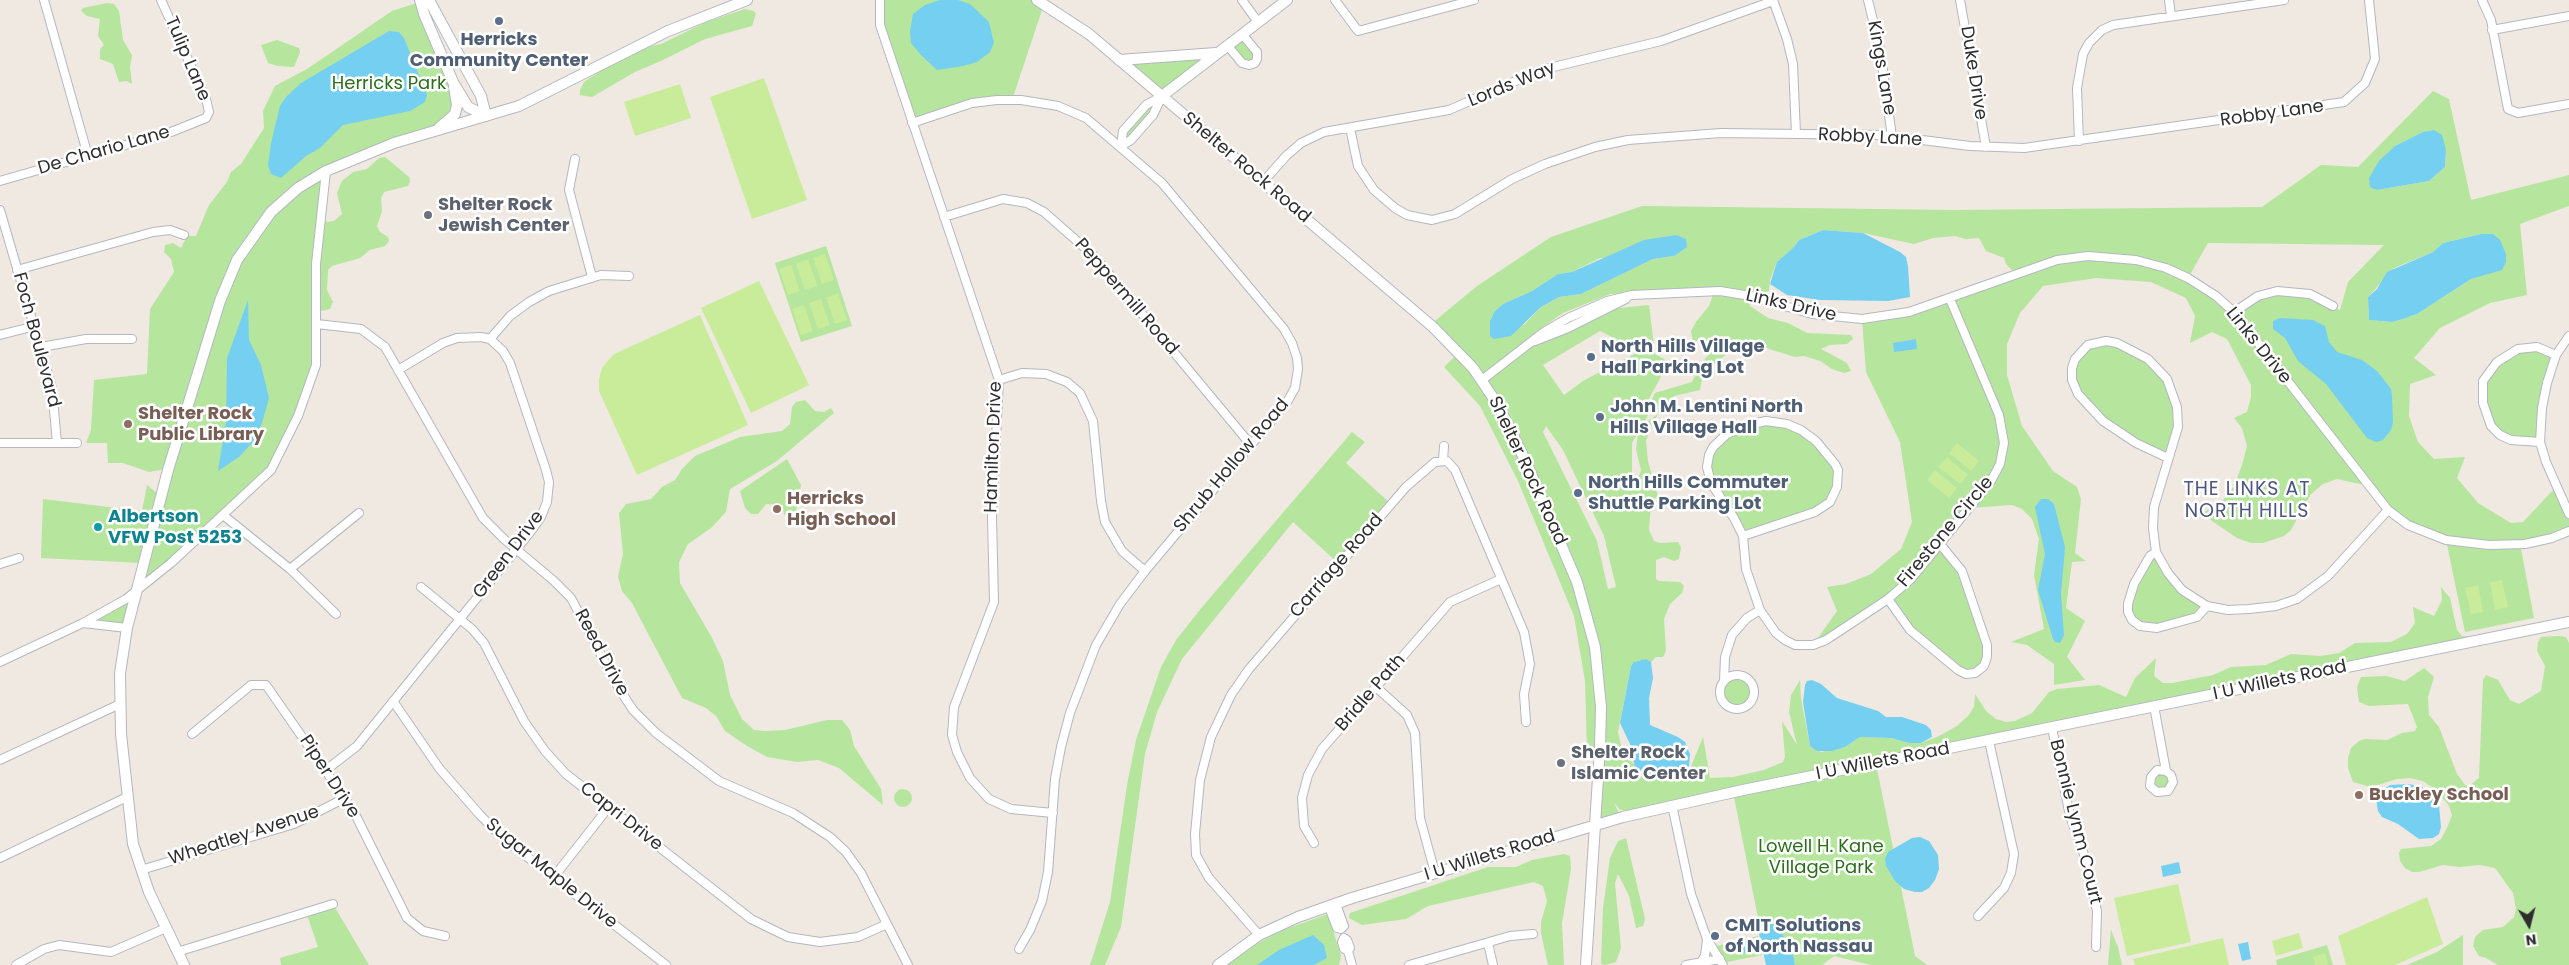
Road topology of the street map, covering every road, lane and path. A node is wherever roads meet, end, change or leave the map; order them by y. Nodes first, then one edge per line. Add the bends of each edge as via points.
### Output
1 (44, 0) edge
2 (161, 0) edge
3 (420, 0) edge
4 (428, 0) edge
5 (747, 0) edge
6 (880, 0) edge
7 (1037, 0) edge
8 (1242, 0) edge
9 (1287, 0) edge
10 (1334, 0) edge
11 (1474, 0) edge
12 (1868, 0) edge
13 (1960, 0) edge
14 (2169, 0) edge
15 (2284, 0) edge
16 (2369, 0) edge
17 (2482, 0) edge
18 (1773, 1) edge
19 (2171, 16) junction
20 (2569, 16) edge
21 (1258, 22) junction
22 (2492, 30) junction
23 (1242, 34) junction
24 (1227, 45) junction
25 (1217, 53) junction
26 (1119, 60) junction
27 (453, 82) junction
28 (1162, 96) junction
29 (2569, 104) edge
30 (486, 116) junction
31 (206, 118) joint
32 (912, 123) junction
33 (1350, 128) junction
34 (437, 130) junction
35 (1796, 134) junction
36 (1892, 137) junction
37 (2079, 141) junction
38 (1121, 146) junction
39 (1986, 147) junction
40 (88, 156) junction
41 (575, 159) dead end
42 (326, 171) junction
43 (0, 181) edge
44 (1263, 182) junction
45 (0, 210) edge
46 (944, 217) junction
47 (184, 235) dead end
48 (17, 270) junction
49 (629, 276) dead end
50 (592, 277) junction
51 (1950, 299) junction
52 (2333, 306) dead end
53 (2234, 312) junction
54 (317, 324) junction
55 (35, 326) junction
56 (0, 335) edge
57 (2569, 336) edge
58 (132, 339) dead end
59 (490, 339) junction
60 (41, 347) junction
61 (2556, 355) junction
62 (398, 370) junction
63 (999, 380) junction
64 (1482, 380) junction
65 (2540, 442) junction
66 (0, 443) edge
67 (57, 443) junction
68 (77, 443) dead end
69 (1251, 445) junction
70 (1444, 446) dead end
71 (2168, 458) junction
72 (1443, 460) junction
73 (2388, 510) junction
74 (359, 513) dead end
75 (2569, 514) edge
76 (223, 515) junction
77 (2569, 531) edge
78 (1743, 536) junction
79 (1940, 544) junction
80 (516, 549) junction
81 (2156, 552) junction
82 (19, 558) dead end
83 (0, 564) edge
84 (290, 569) junction
85 (1145, 571) junction
86 (1501, 579) junction
87 (422, 587) dead end
88 (137, 590) junction
89 (1888, 599) junction
90 (2207, 606) junction
91 (1760, 610) junction
92 (336, 614) dead end
93 (459, 619) junction
94 (2569, 622) edge
95 (83, 623) junction
96 (127, 628) junction
97 (0, 662) edge
98 (1724, 681) junction
99 (1376, 687) junction
100 (393, 701) junction
101 (120, 704) junction
102 (2154, 706) junction
103 (1526, 722) dead end
104 (2052, 728) junction
105 (192, 734) dead end
106 (1989, 741) junction
107 (0, 760) edge
108 (326, 770) junction
109 (2166, 770) dead end
110 (127, 797) junction
111 (345, 798) junction
112 (1672, 805) junction
113 (608, 808) junction
114 (1053, 814) junction
115 (1595, 825) junction
116 (1314, 843) dead end
117 (0, 858) edge
118 (141, 870) junction
119 (1435, 873) junction
120 (553, 878) junction
121 (333, 904) dead end
122 (1332, 906) junction
123 (1978, 916) dead end
124 (887, 924) junction
125 (166, 928) junction
126 (1534, 934) dead end
127 (1259, 935) junction
128 (445, 936) dead end
129 (1707, 939) junction
130 (1488, 942) junction
131 (2096, 947) dead end
132 (1019, 949) dead end
133 (177, 952) junction
134 (1701, 962) junction
135 (1721, 962) edge
136 (16, 965) edge
137 (184, 965) edge
138 (666, 965) edge
139 (908, 965) edge
140 (1218, 965) edge
141 (1352, 965) edge
142 (1409, 965) edge
143 (1493, 965) edge
144 (1586, 965) edge
145 (1686, 965) edge

1 - 40 street
2 - 31 street, Tulip Lane via 206,99 209,112
3 - 27 main road
4 - 30 main road via 481,96
5 - 30 main road via 668,31 519,106
6 - 32 street, Hamilton Drive via 880,24
7 - 26 main road, Shelter Rock Road via 1089,34
8 - 21 street
9 - 21 main road
10 - 11 street via 1358,31
12 - 36 street, Kings Lane via 1880,49
13 - 39 street, Duke Drive
14 - 19 street
15 - 19 street
16 - 37 street, Robby Lane via 2374,59 2365,82 2344,102
17 - 22 street
18 - 33 street, Lords Way via 1661,41 1541,70 1449,110
18 - 35 street via 1793,64
19 - 37 street via 2112,24 2089,43 2083,54 2077,88
20 - 22 street
21 - 23 main road
22 - 29 street via 2508,109 2518,113
23 - 24 main road
23 - 24 street via 1256,52 1255,63 1244,64
24 - 25 main road
25 - 26 main road
25 - 28 main road
26 - 28 main road, Shelter Rock Road
27 - 30 main road via 468,107
27 - 34 main road via 457,105 454,114
28 - 38 street via 1153,115 1131,140
28 - 38 street via 1146,105 1123,131
28 - 44 main road, Shelter Rock Road
30 - 34 main road
31 - 40 street, De Chario Lane via 171,132
32 - 38 street, Shrub Hollow Road via 972,103 1021,100 1058,106 1076,113
32 - 46 street, Hamilton Drive
33 - 35 street, Robby Lane via 1358,166 1374,190 1407,215 1432,220 1455,214 1545,164 1596,147 1628,140 1684,135
33 - 44 street, Lords Way via 1324,132 1302,143
34 - 42 main road via 378,148
35 - 36 street, Robby Lane
36 - 39 street, Robby Lane
37 - 39 street, Robby Lane via 2024,148
38 - 69 street, Shrub Hollow Road via 1162,182 1284,329 1292,343 1298,369 1294,388 1287,402
40 - 43 street, De Chario Lane
41 - 50 street via 569,190
42 - 54 street via 316,264
42 - 88 main road via 298,188 268,216 250,239 232,272 180,429
44 - 64 main road, Shelter Rock Road via 1438,332
45 - 48 street, Foch Boulevard
46 - 63 street, Hamilton Drive
46 - 69 street, Peppermill Road via 1003,199 1027,202 1044,212 1094,256
47 - 48 street via 170,230 153,232
48 - 55 street, Foch Boulevard
49 - 50 street via 610,274
50 - 59 street via 549,291 529,302 510,316
51 - 53 street, Links Drive via 2044,264 2088,256 2112,257 2166,268 2216,296
51 - 64 street, Links Drive via 1910,312 1862,319 1812,314 1751,296 1720,291 1632,295 1568,328 1528,344
51 - 79 street, Firestone Circle via 1999,415 2004,443 2000,464 1991,481
52 - 53 street via 2310,294 2276,291 2258,296
53 - 73 street, Links Drive
54 - 62 street, Reed Drive via 352,326 368,332 385,347
54 - 76 street via 314,375 279,458 260,482
55 - 56 street
55 - 60 street, Foch Boulevard
57 - 61 street
58 - 60 street via 86,339
59 - 62 street via 457,338
59 - 80 street, Green Drive via 510,363 549,482 547,502 541,517
60 - 67 street, Foch Boulevard via 52,388
61 - 65 street via 2542,408
61 - 65 street via 2537,346 2518,349 2497,362 2483,381 2483,404 2491,426 2512,440
62 - 80 street, Reed Drive via 471,500 489,524
63 - 85 street via 1022,373 1046,374 1067,382 1080,393 1094,422 1105,522 1122,551
63 - 114 street, Hamilton Drive via 992,517 994,602 954,707 952,735 970,778 988,799 1011,809
64 - 115 main road, Shelter Rock Road via 1526,462 1577,582 1592,628 1601,707
65 - 75 street
66 - 67 street
67 - 68 street
69 - 85 street, Shrub Hollow Road
70 - 72 street
71 - 71 street via 2175,440 2178,415 2167,379 2148,359 2117,343 2106,341 2088,346 2075,359 2072,368 2072,380 2078,394 2103,421 2136,443
71 - 81 street via 2154,507
72 - 86 street via 1455,470
72 - 127 street, Carriage Road via 1429,466 1406,487 1248,669 1231,695 1211,737 1200,780 1196,855 1209,878
73 - 77 street, Links Drive via 2420,531 2446,540 2489,545 2525,544
73 - 90 street via 2328,576 2297,599 2276,606 2249,609
74 - 84 street
76 - 84 street
76 - 88 street
78 - 78 street, Firestone Circle via 1816,512 1830,502 1835,493 1839,478 1835,464 1816,441 1801,430 1774,422 1748,425 1727,434 1713,447 1708,474
78 - 91 street, Firestone Circle via 1746,569
79 - 89 street, Firestone Circle via 1911,579
79 - 89 street via 1962,571 1986,645 1988,657 1984,666 1975,673 1966,674 1958,670 1910,630
80 - 93 street, Green Drive
80 - 124 street, Reed Drive via 571,598 618,687 642,721 719,781 793,813 830,837 861,873
81 - 90 street via 2182,590
81 - 90 street via 2150,556 2134,584 2128,604 2132,620 2140,626 2157,628 2197,616
82 - 83 street
84 - 92 street
85 - 114 street, Shrub Hollow Road via 1108,624 1083,674 1061,747
86 - 99 street, Bridle Path via 1450,602
86 - 103 street via 1528,649 1530,664 1524,694
87 - 93 street, Capri Drive
88 - 95 street
88 - 96 main road
89 - 91 street, Firestone Circle via 1826,640 1804,646 1785,640
91 - 98 street via 1746,618 1732,635 1725,657
93 - 100 street, Green Drive
93 - 113 street, Capri Drive via 484,643 524,721 545,751 566,774
94 - 102 main road, I U Willets Road
95 - 96 street
95 - 97 street
96 - 101 main road via 120,673
98 - 98 street via 1720,695 1725,704 1740,709 1750,704 1754,688 1748,679 1738,675
99 - 116 street, Bridle Path via 1322,749 1308,774 1302,813 1307,835
99 - 119 street via 1407,715 1415,733 1420,818
100 - 108 street, Green Drive via 351,752
100 - 120 street, Sugar Maple Drive via 439,768 480,815
101 - 107 street
101 - 110 main road
102 - 104 main road, I U Willets Road
102 - 109 street
104 - 106 main road, I U Willets Road
104 - 131 street, Bonnie Lynm Court via 2070,816 2086,860 2095,902
105 - 108 street, Piper Drive via 251,685 266,685
106 - 112 main road, I U Willets Road
106 - 123 street via 2014,854 2004,888
108 - 111 street, Piper Drive
110 - 117 street
110 - 118 main road via 133,844
111 - 118 street, Wheatley Avenue via 294,824
111 - 128 street, Piper Drive via 407,918 423,931
112 - 115 main road, I U Willets Road
112 - 129 street via 1688,885
113 - 120 street
113 - 124 street, Capri Drive via 751,919 775,932 803,940 834,941 858,937
114 - 132 street, Shrub Hollow Road via 1042,901
115 - 119 main road, I U Willets Road
115 - 144 main road, Shelter Rock Road
118 - 125 main road
119 - 122 main road, I U Willets Road
120 - 138 street, Sugar Maple Drive
121 - 133 street
122 - 127 main road, I U Willets Road
122 - 141 street via 1336,928 1341,929 1342,942
124 - 139 street, Reed Drive
125 - 133 main road
125 - 136 street via 111,952 58,945
126 - 130 street
127 - 140 main road, I U Willets Road
129 - 134 street
129 - 135 street
130 - 142 street
130 - 143 street
133 - 137 main road
134 - 135 street
134 - 145 street

